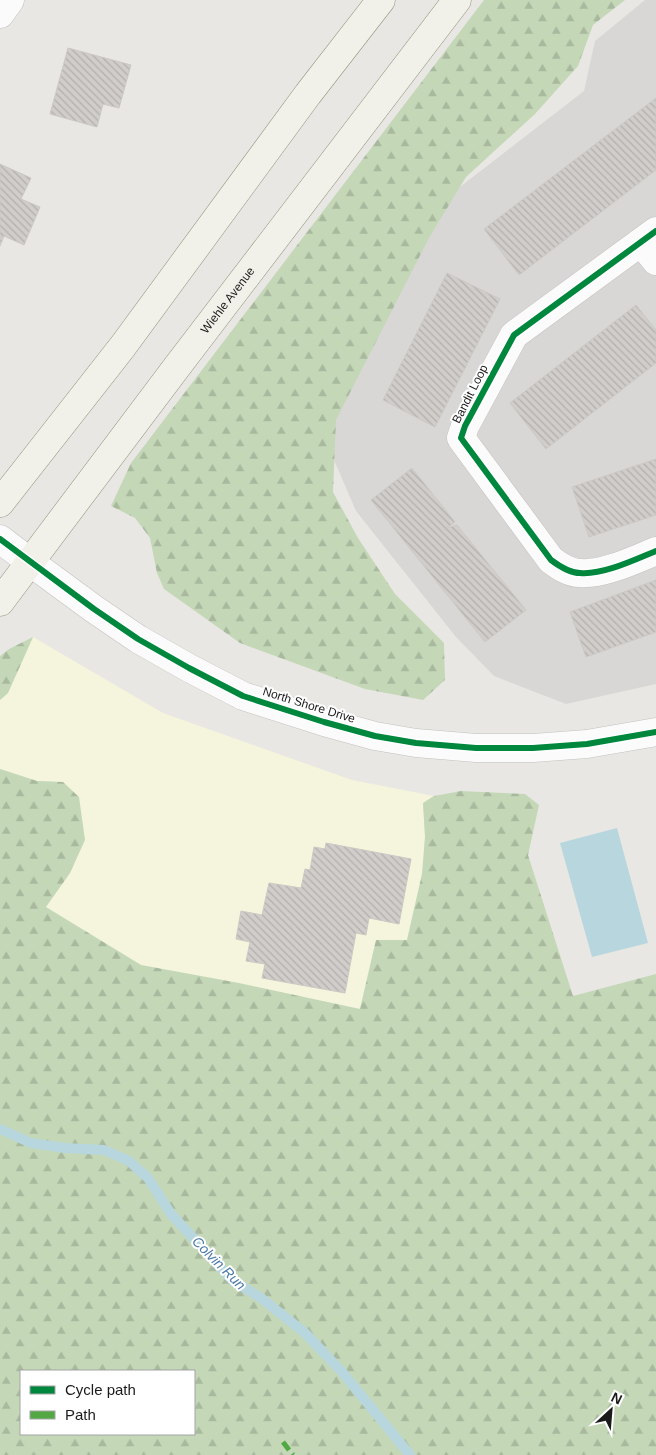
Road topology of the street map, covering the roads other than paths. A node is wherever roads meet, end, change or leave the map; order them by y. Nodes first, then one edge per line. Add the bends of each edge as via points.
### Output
1 (10, 0) edge
2 (381, 0) edge
3 (457, 0) edge
4 (0, 14) edge
5 (651, 245) edge
6 (0, 503) edge
7 (0, 539) edge
8 (656, 551) edge
9 (30, 562) junction
10 (0, 602) edge
11 (656, 732) edge

1 - 4 street
2 - 6 main road via 123,346
3 - 9 main road, Wiehle Avenue
5 - 8 street, Bandit Loop via 514,335 460,438 551,560 562,568 579,574 607,570
7 - 9 street, North Shore Drive
9 - 10 main road, Wiehle Avenue
9 - 11 street, North Shore Drive via 138,639 189,668 244,696 341,727 416,743 476,748 587,744

